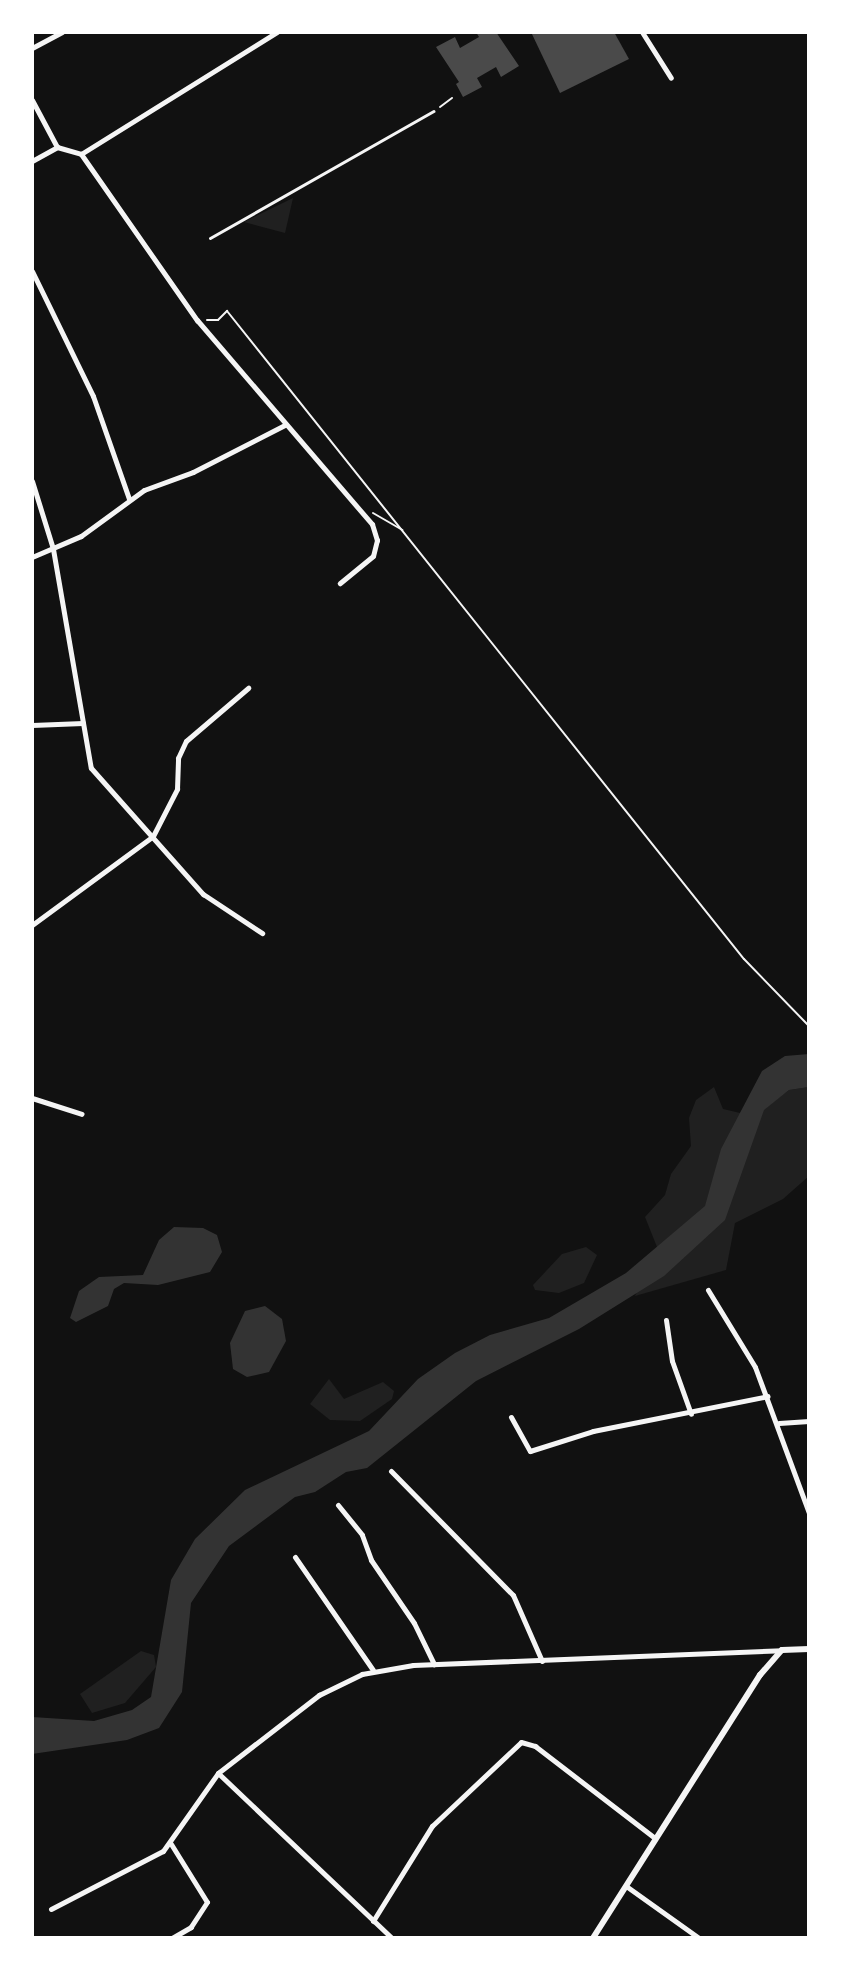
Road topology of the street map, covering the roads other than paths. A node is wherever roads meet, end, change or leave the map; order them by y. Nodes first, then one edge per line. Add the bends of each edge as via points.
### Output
1 (62, 32) edge
2 (277, 32) edge
3 (642, 32) edge
4 (32, 48) edge
5 (671, 78) dead end
6 (32, 100) edge
7 (434, 111) road end
8 (57, 147) junction
9 (81, 154) junction
10 (32, 161) edge
11 (210, 238) dead end
12 (32, 271) edge
13 (285, 425) junction
14 (32, 481) edge
15 (129, 499) junction
16 (53, 549) junction
17 (32, 557) edge
18 (340, 583) dead end
19 (248, 688) dead end
20 (83, 723) junction
21 (32, 725) edge
22 (153, 836) junction
23 (32, 925) edge
24 (262, 933) dead end
25 (32, 1098) edge
26 (82, 1114) dead end
27 (708, 1290) dead end
28 (666, 1320) dead end
29 (768, 1396) junction
30 (691, 1414) junction
31 (511, 1417) dead end
32 (809, 1421) edge
33 (779, 1423) junction
34 (391, 1471) dead end
35 (338, 1505) dead end
36 (809, 1513) edge
37 (295, 1557) dead end
38 (809, 1649) edge
39 (782, 1650) junction
40 (542, 1661) junction
41 (434, 1664) junction
42 (373, 1670) junction
43 (218, 1773) junction
44 (655, 1838) junction
45 (171, 1844) junction
46 (625, 1886) junction
47 (51, 1909) dead end
48 (373, 1921) junction
49 (184, 1933) junction
50 (172, 1938) edge
51 (192, 1938) edge
52 (392, 1938) edge
53 (593, 1938) edge
54 (699, 1938) edge

1 - 4 street
2 - 9 street
3 - 5 street
6 - 8 street
7 - 11 lane
8 - 9 street
8 - 10 street
9 - 13 street via 197,320
12 - 15 street via 93,396
13 - 15 street
13 - 18 street via 372,524 377,545 368,562
14 - 16 street
15 - 16 street via 81,536
16 - 17 street
16 - 20 street
19 - 22 street via 186,741 178,758 177,789
20 - 21 street
20 - 22 street via 85,749 98,780
22 - 23 street
22 - 24 street via 203,894
25 - 26 street
27 - 29 street via 740,1338
28 - 30 street via 672,1361
29 - 30 street
29 - 33 street
30 - 31 street via 593,1431 530,1451
32 - 33 street
33 - 36 street
34 - 40 street via 517,1600
35 - 41 street via 362,1535 367,1554 414,1623
37 - 42 street
38 - 39 street
39 - 40 street
39 - 44 street via 760,1675
40 - 41 street
41 - 42 street
42 - 43 street via 319,1695
43 - 45 street
43 - 48 street
44 - 46 street
44 - 48 street via 535,1746 521,1742 423,1838
45 - 47 street via 131,1872
45 - 49 street via 207,1897 204,1912
46 - 53 street
46 - 54 street
48 - 52 street
49 - 50 street
49 - 51 street

